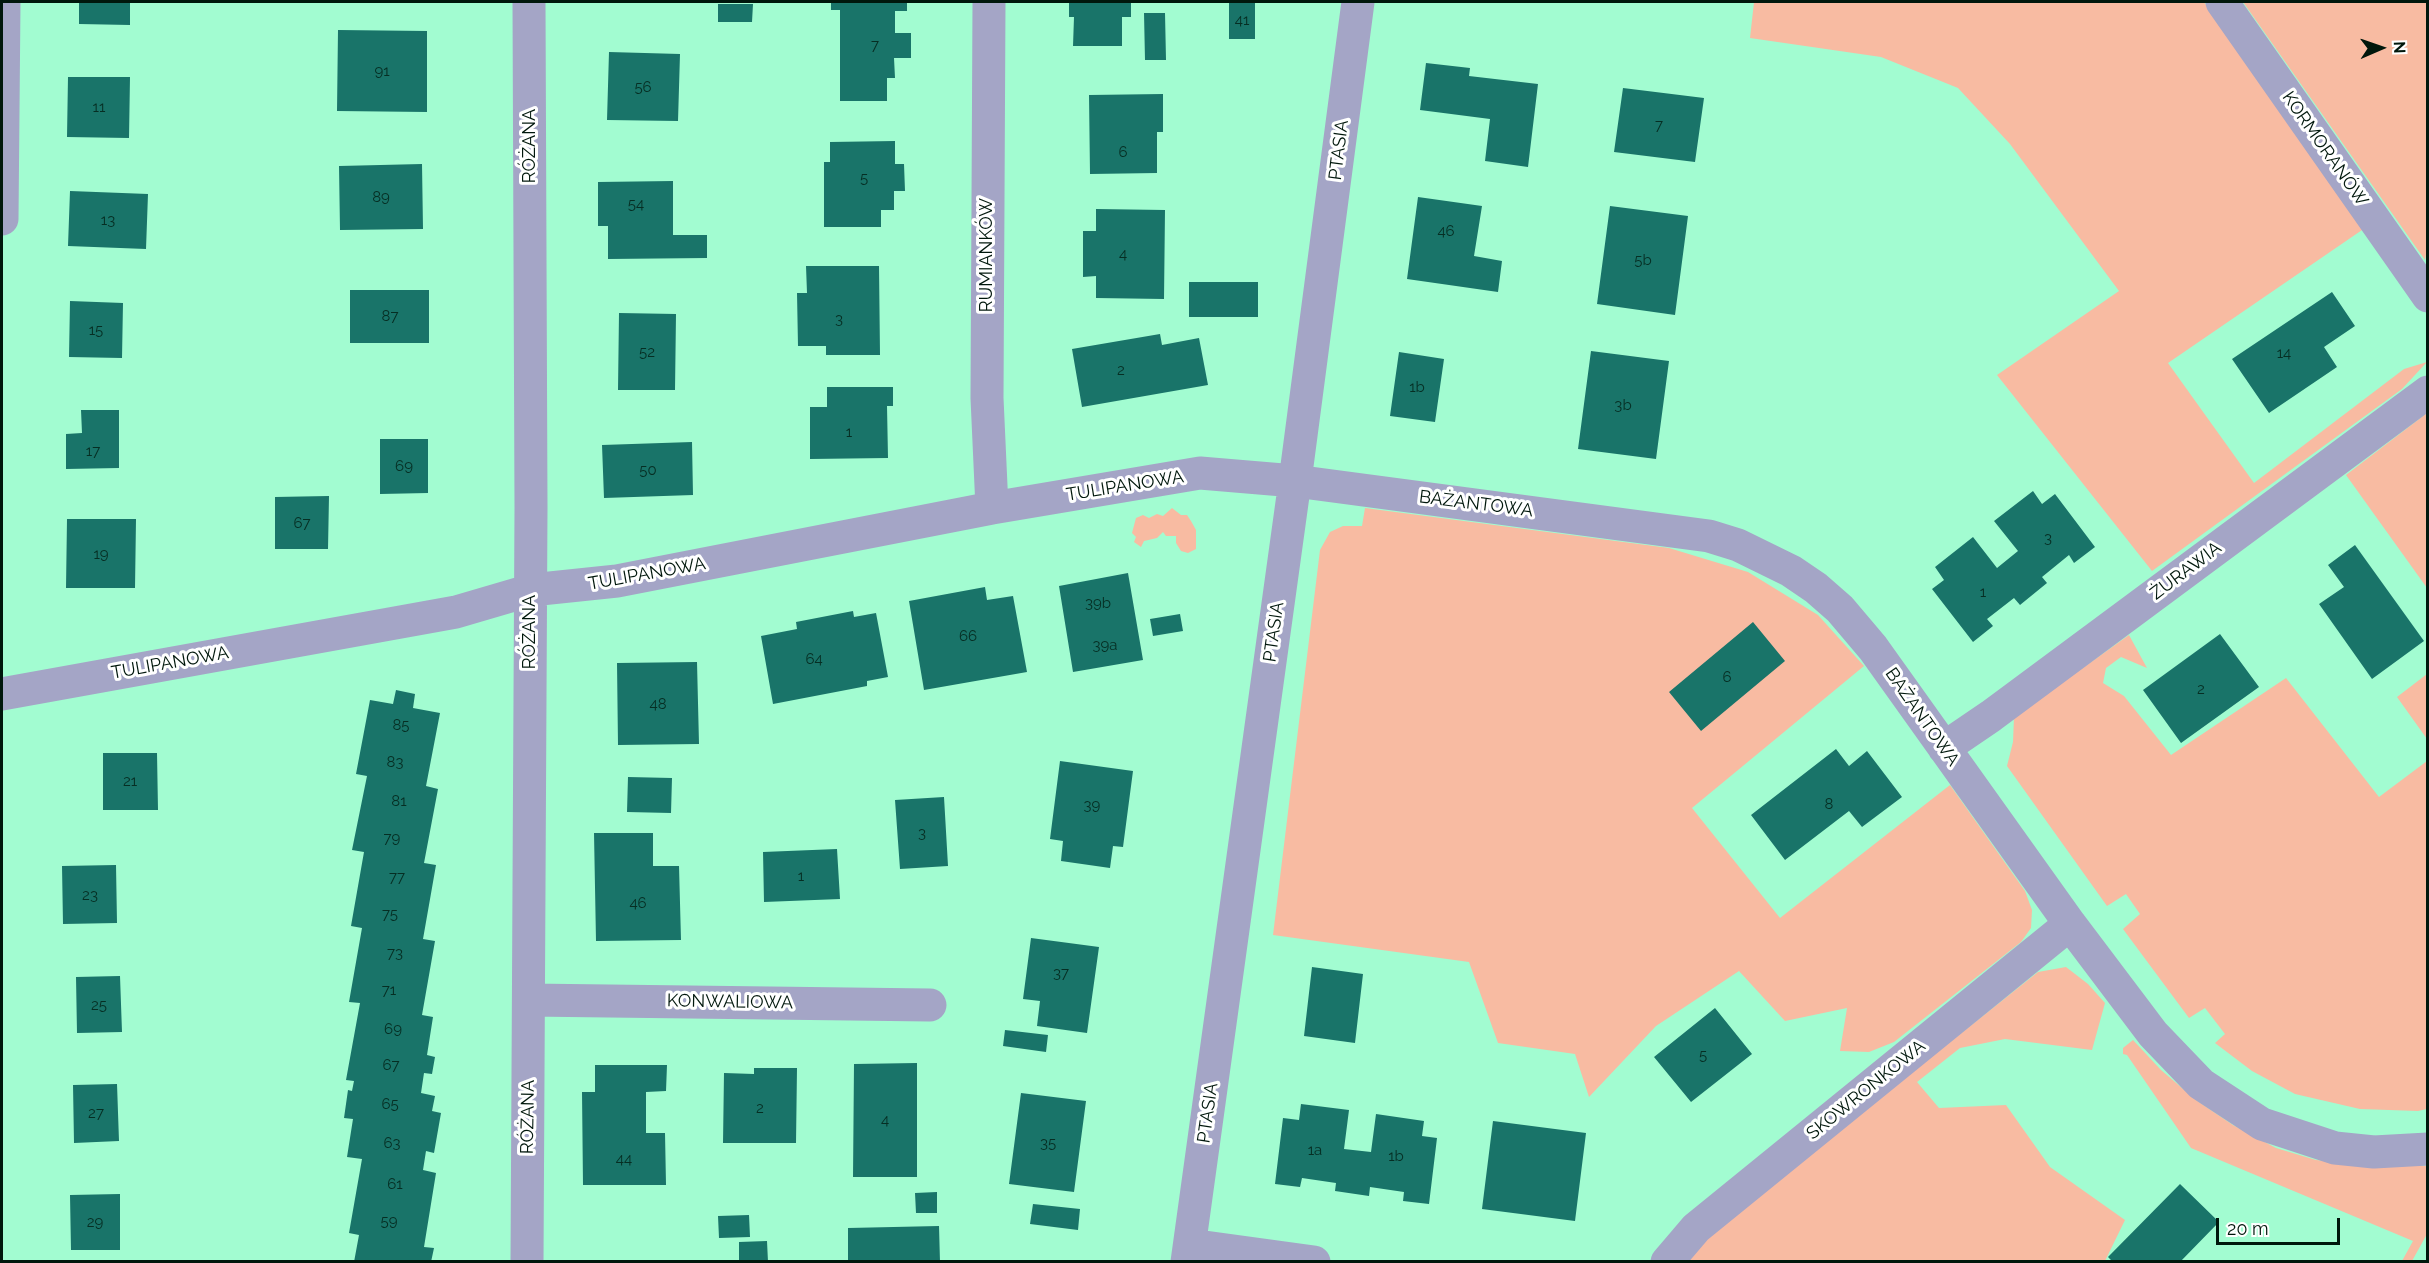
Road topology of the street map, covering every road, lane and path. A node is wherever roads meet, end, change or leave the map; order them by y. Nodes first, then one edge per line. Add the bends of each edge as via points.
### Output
1 (4, 2) edge
2 (529, 2) edge
3 (989, 2) edge
4 (1358, 2) edge
5 (2222, 2) edge
6 (2, 219) edge
7 (2427, 296) edge
8 (2427, 392) edge
9 (1295, 481) junction
10 (992, 508) junction
11 (531, 590) junction
12 (2, 694) edge
13 (1944, 748) junction
14 (2070, 924) junction
15 (530, 1000) junction
16 (930, 1005) dead end
17 (2427, 1149) edge
18 (1188, 1253) edge
19 (527, 1262) edge
20 (1314, 1262) edge
21 (1667, 1262) edge

1 - 6 street
2 - 11 street, RÓŻANA
3 - 10 street, RUMIANKÓW via 987,398
4 - 9 street, PTASIA
5 - 7 street, KORMORANÓW
8 - 13 street, ŻURAWIA
9 - 10 street, TULIPANOWA via 1200,474
9 - 13 street, BAŻANTOWA via 1678,531 1738,545 1791,571 1840,609 1873,648
9 - 18 street, PTASIA
10 - 11 street, TULIPANOWA via 617,581
11 - 12 street, TULIPANOWA via 456,612
11 - 15 street, RÓŻANA
13 - 14 street, BAŻANTOWA
14 - 17 street, BAŻANTOWA via 2153,1034 2193,1076 2262,1124 2335,1148 2374,1152
14 - 21 street, SKOWRONKOWA via 1696,1228
15 - 16 street, KONWALIOWA
15 - 19 street, RÓŻANA
18 - 20 street

